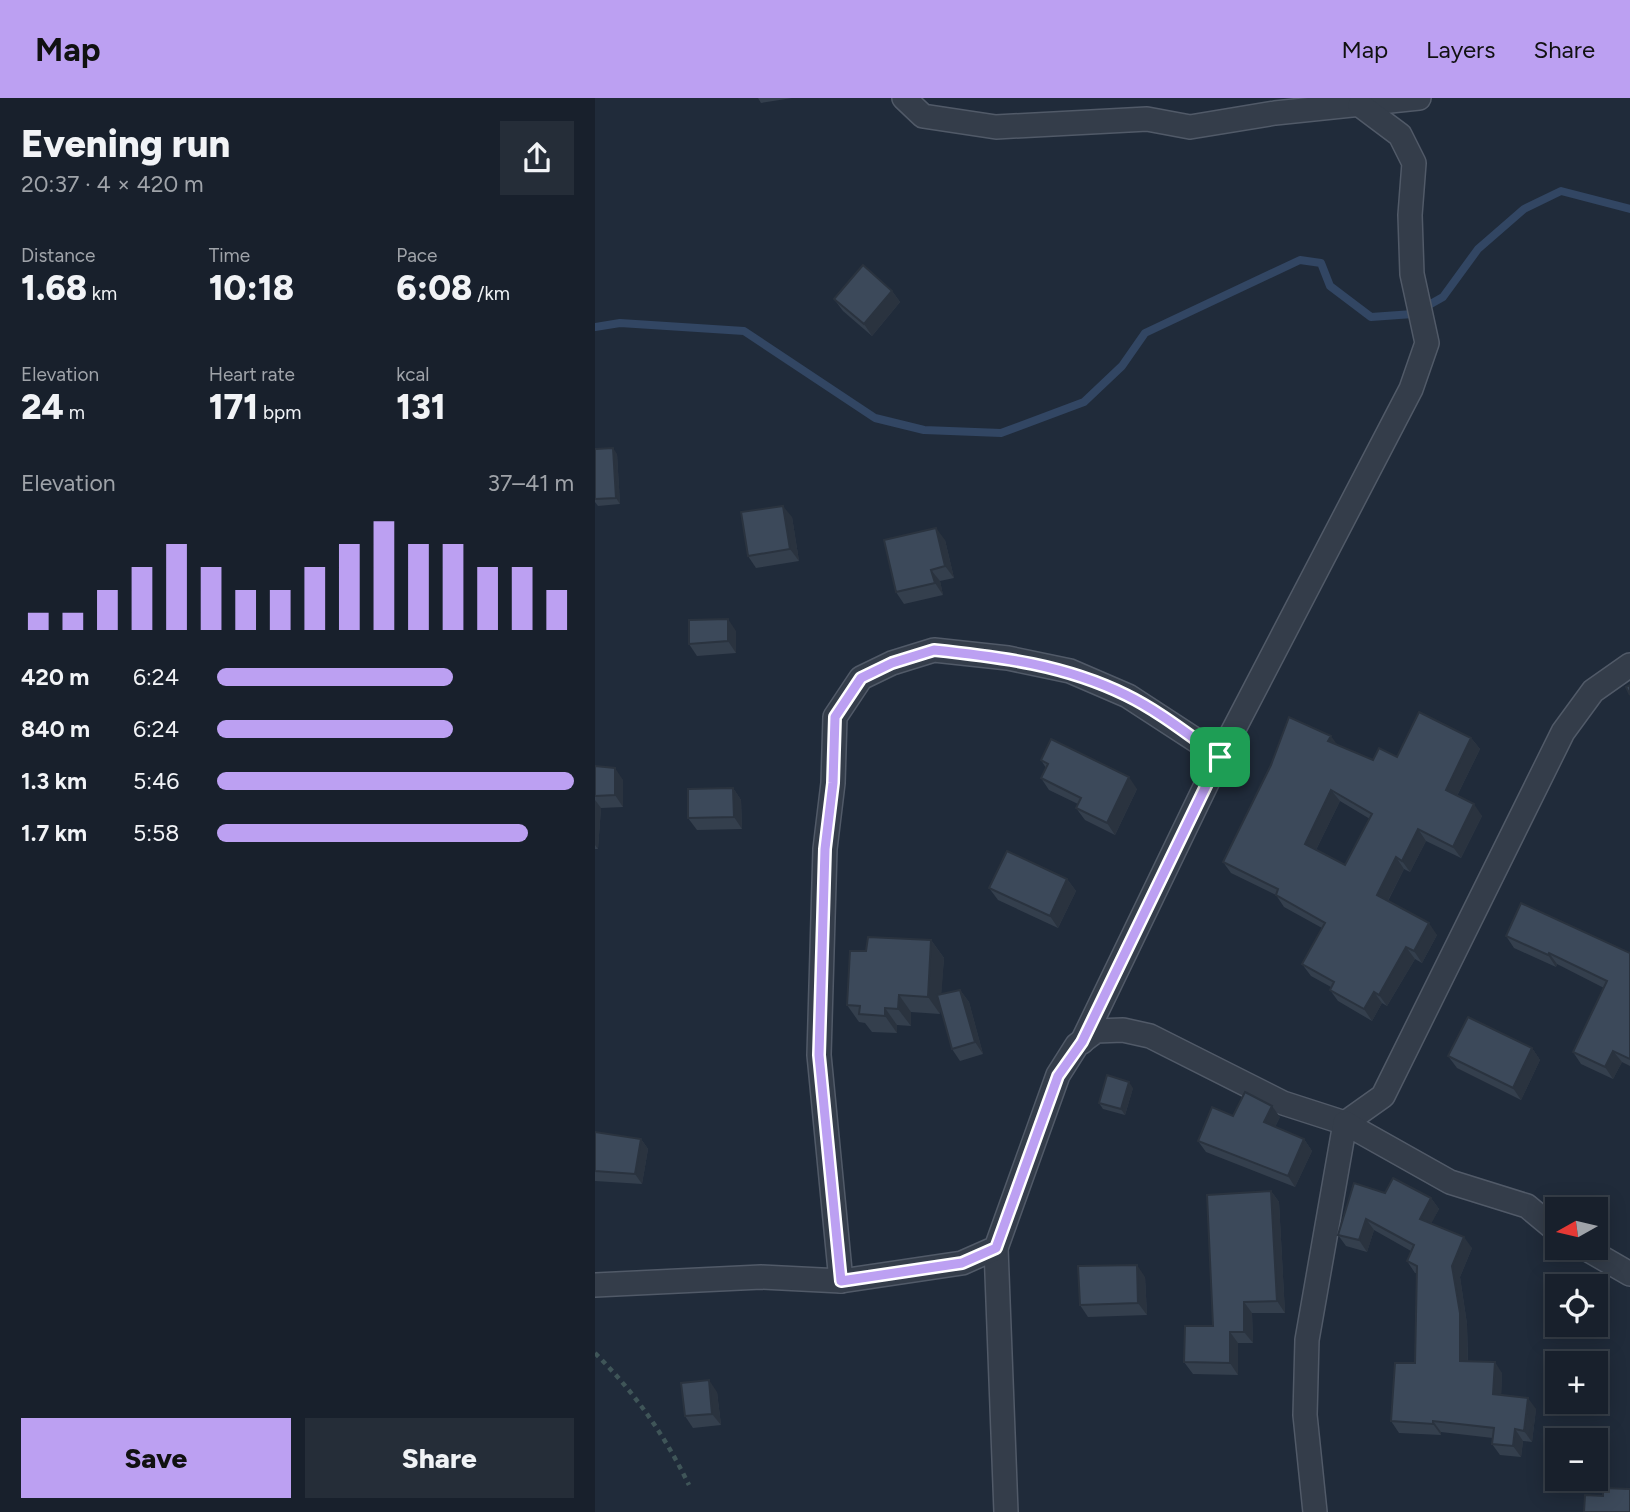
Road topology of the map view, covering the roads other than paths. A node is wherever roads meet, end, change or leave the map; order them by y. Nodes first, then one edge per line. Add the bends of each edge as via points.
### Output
1 (904, 98) edge
2 (1419, 98) edge
3 (1360, 106) junction
4 (1146, 108) edge
5 (1630, 665) edge
6 (1220, 757) junction
7 (1082, 1042) junction
8 (1345, 1123) junction
9 (1545, 1221) edge
10 (996, 1248) junction
11 (1608, 1256) edge
12 (1626, 1262) edge
13 (841, 1281) junction
14 (595, 1285) edge
15 (1006, 1512) edge
16 (1315, 1512) edge

1 - 4 street via 923,116 996,127
2 - 3 street
3 - 4 street via 1190,127
3 - 6 street via 1400,135 1414,163 1412,274 1427,343 1411,388
5 - 8 street via 1593,691 1563,732 1383,1096
6 - 7 street
6 - 13 street via 1128,695 1070,671 934,650 861,678 835,717 825,849 819,1055
7 - 8 street via 1096,1031 1150,1036 1283,1103
7 - 10 street via 1058,1076
8 - 9 street via 1450,1182 1527,1206
8 - 16 street via 1307,1340 1305,1415
10 - 13 street via 962,1263
10 - 15 street
11 - 12 street
13 - 14 street via 761,1277

